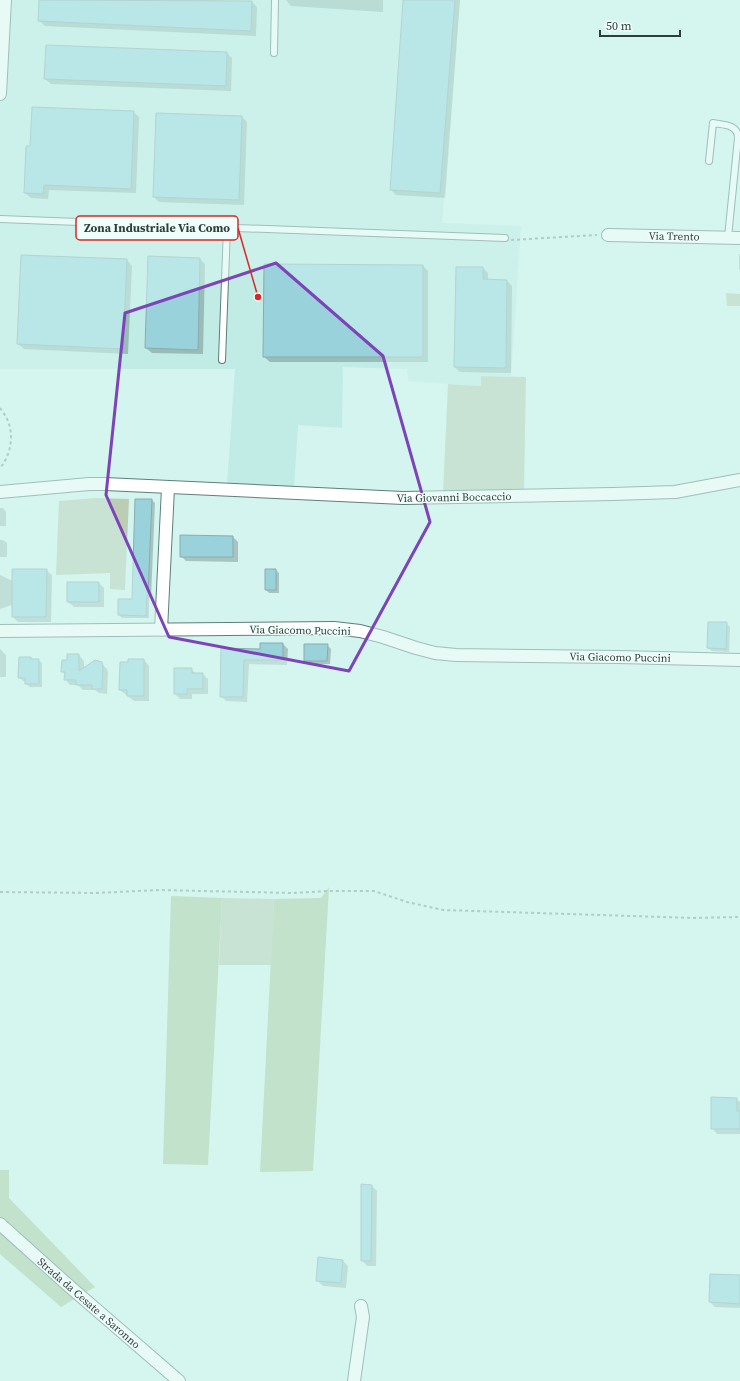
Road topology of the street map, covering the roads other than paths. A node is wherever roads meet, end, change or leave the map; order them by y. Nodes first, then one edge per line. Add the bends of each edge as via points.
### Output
1 (5, 0) edge
2 (275, 0) edge
3 (274, 53) dead end
4 (0, 94) edge
5 (709, 161) dead end
6 (0, 219) edge
7 (227, 227) junction
8 (608, 234) road end
9 (504, 238) road end
10 (734, 238) edge
11 (222, 360) dead end
12 (740, 480) edge
13 (168, 488) junction
14 (0, 492) edge
15 (161, 630) junction
16 (0, 631) edge
17 (740, 660) edge
18 (0, 1224) edge
19 (361, 1306) dead end
20 (179, 1381) edge
21 (354, 1381) edge

1 - 4 street
2 - 3 lane
5 - 10 lane via 713,123 731,126 737,130
6 - 7 lane
7 - 9 lane
7 - 11 lane
8 - 10 street, Via Trento
12 - 13 street, Via Giovanni Boccaccio via 675,492 411,498
13 - 14 street, Via Giovanni Boccaccio via 89,484
13 - 15 street
15 - 16 street, Via Giacomo Puccini
15 - 17 street, Via Giacomo Puccini via 334,628 360,631 435,653 456,656
18 - 20 street, Strada da Cesate a Saronno
19 - 21 street via 363,1317

